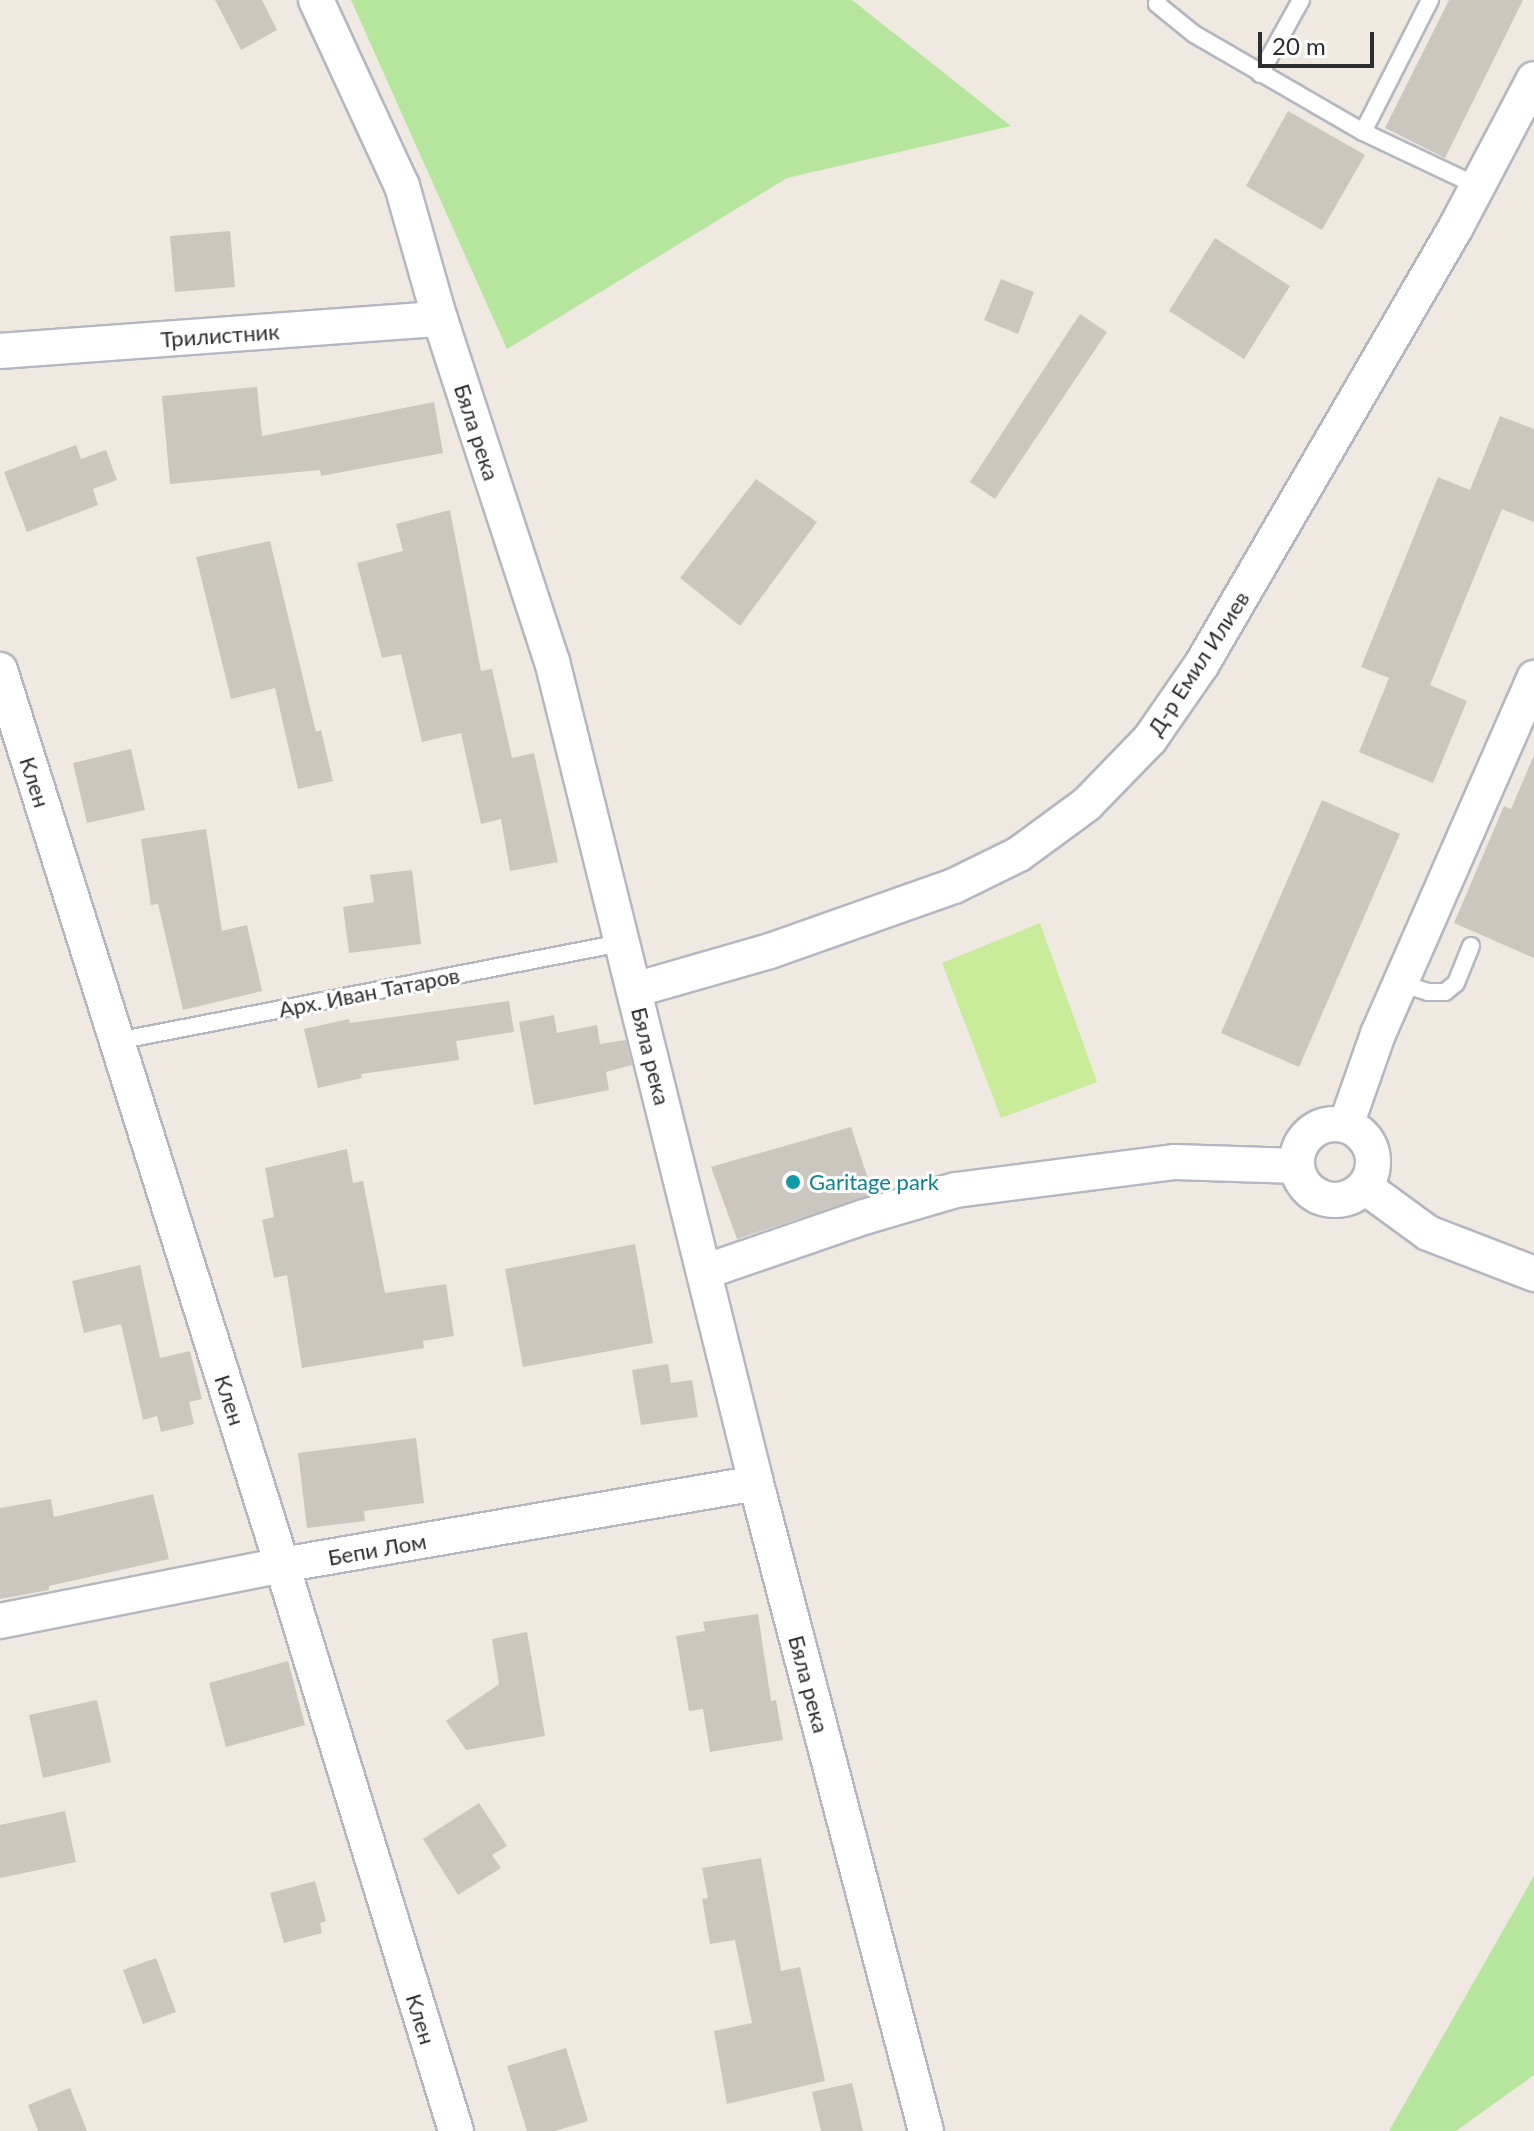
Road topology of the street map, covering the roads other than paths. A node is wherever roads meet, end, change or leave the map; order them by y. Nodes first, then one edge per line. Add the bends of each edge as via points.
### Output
1 (316, 0) edge
2 (1158, 0) edge
3 (1301, 0) edge
4 (1430, 0) edge
5 (1260, 74) junction
6 (1534, 79) edge
7 (1363, 132) junction
8 (1477, 186) junction
9 (440, 319) junction
10 (0, 351) edge
11 (0, 670) edge
12 (1534, 678) edge
13 (621, 943) junction
14 (1471, 946) dead end
15 (1400, 983) junction
16 (634, 990) junction
17 (117, 1041) junction
18 (1346, 1125) junction
19 (1297, 1166) junction
20 (1365, 1187) junction
21 (704, 1272) junction
22 (1534, 1273) edge
23 (756, 1483) junction
24 (282, 1565) junction
25 (0, 1621) edge
26 (456, 2131) edge
27 (926, 2131) edge

1 - 9 street, Бяла река via 402,186
2 - 5 lane via 1194,34
3 - 5 lane
4 - 7 lane
5 - 7 lane
6 - 8 street, Д-р Емил Илиев
7 - 8 lane
8 - 16 street, Д-р Емил Илиев via 1202,664 1150,739 1087,804 1019,854 954,886 770,951
9 - 10 street, Трилистник
9 - 13 street, Бяла река via 552,661
11 - 17 street, Клен
12 - 15 street
13 - 16 street, Бяла река
13 - 17 lane, Арх. Иван Татаров
14 - 15 lane via 1456,983 1445,992
15 - 18 street
16 - 21 street, Бяла река
17 - 24 street, Клен
18 - 19 street via 1317,1128 1305,1138
18 - 20 street via 1369,1144 1373,1158
19 - 20 street via 1301,1181 1324,1199 1339,1201
19 - 21 street via 1175,1162 956,1190
20 - 22 street via 1428,1233
21 - 23 street, Бяла река
23 - 24 street, Бепи Лом
23 - 27 street, Бяла река
24 - 25 street, Бепи Лом
24 - 26 street, Клен

